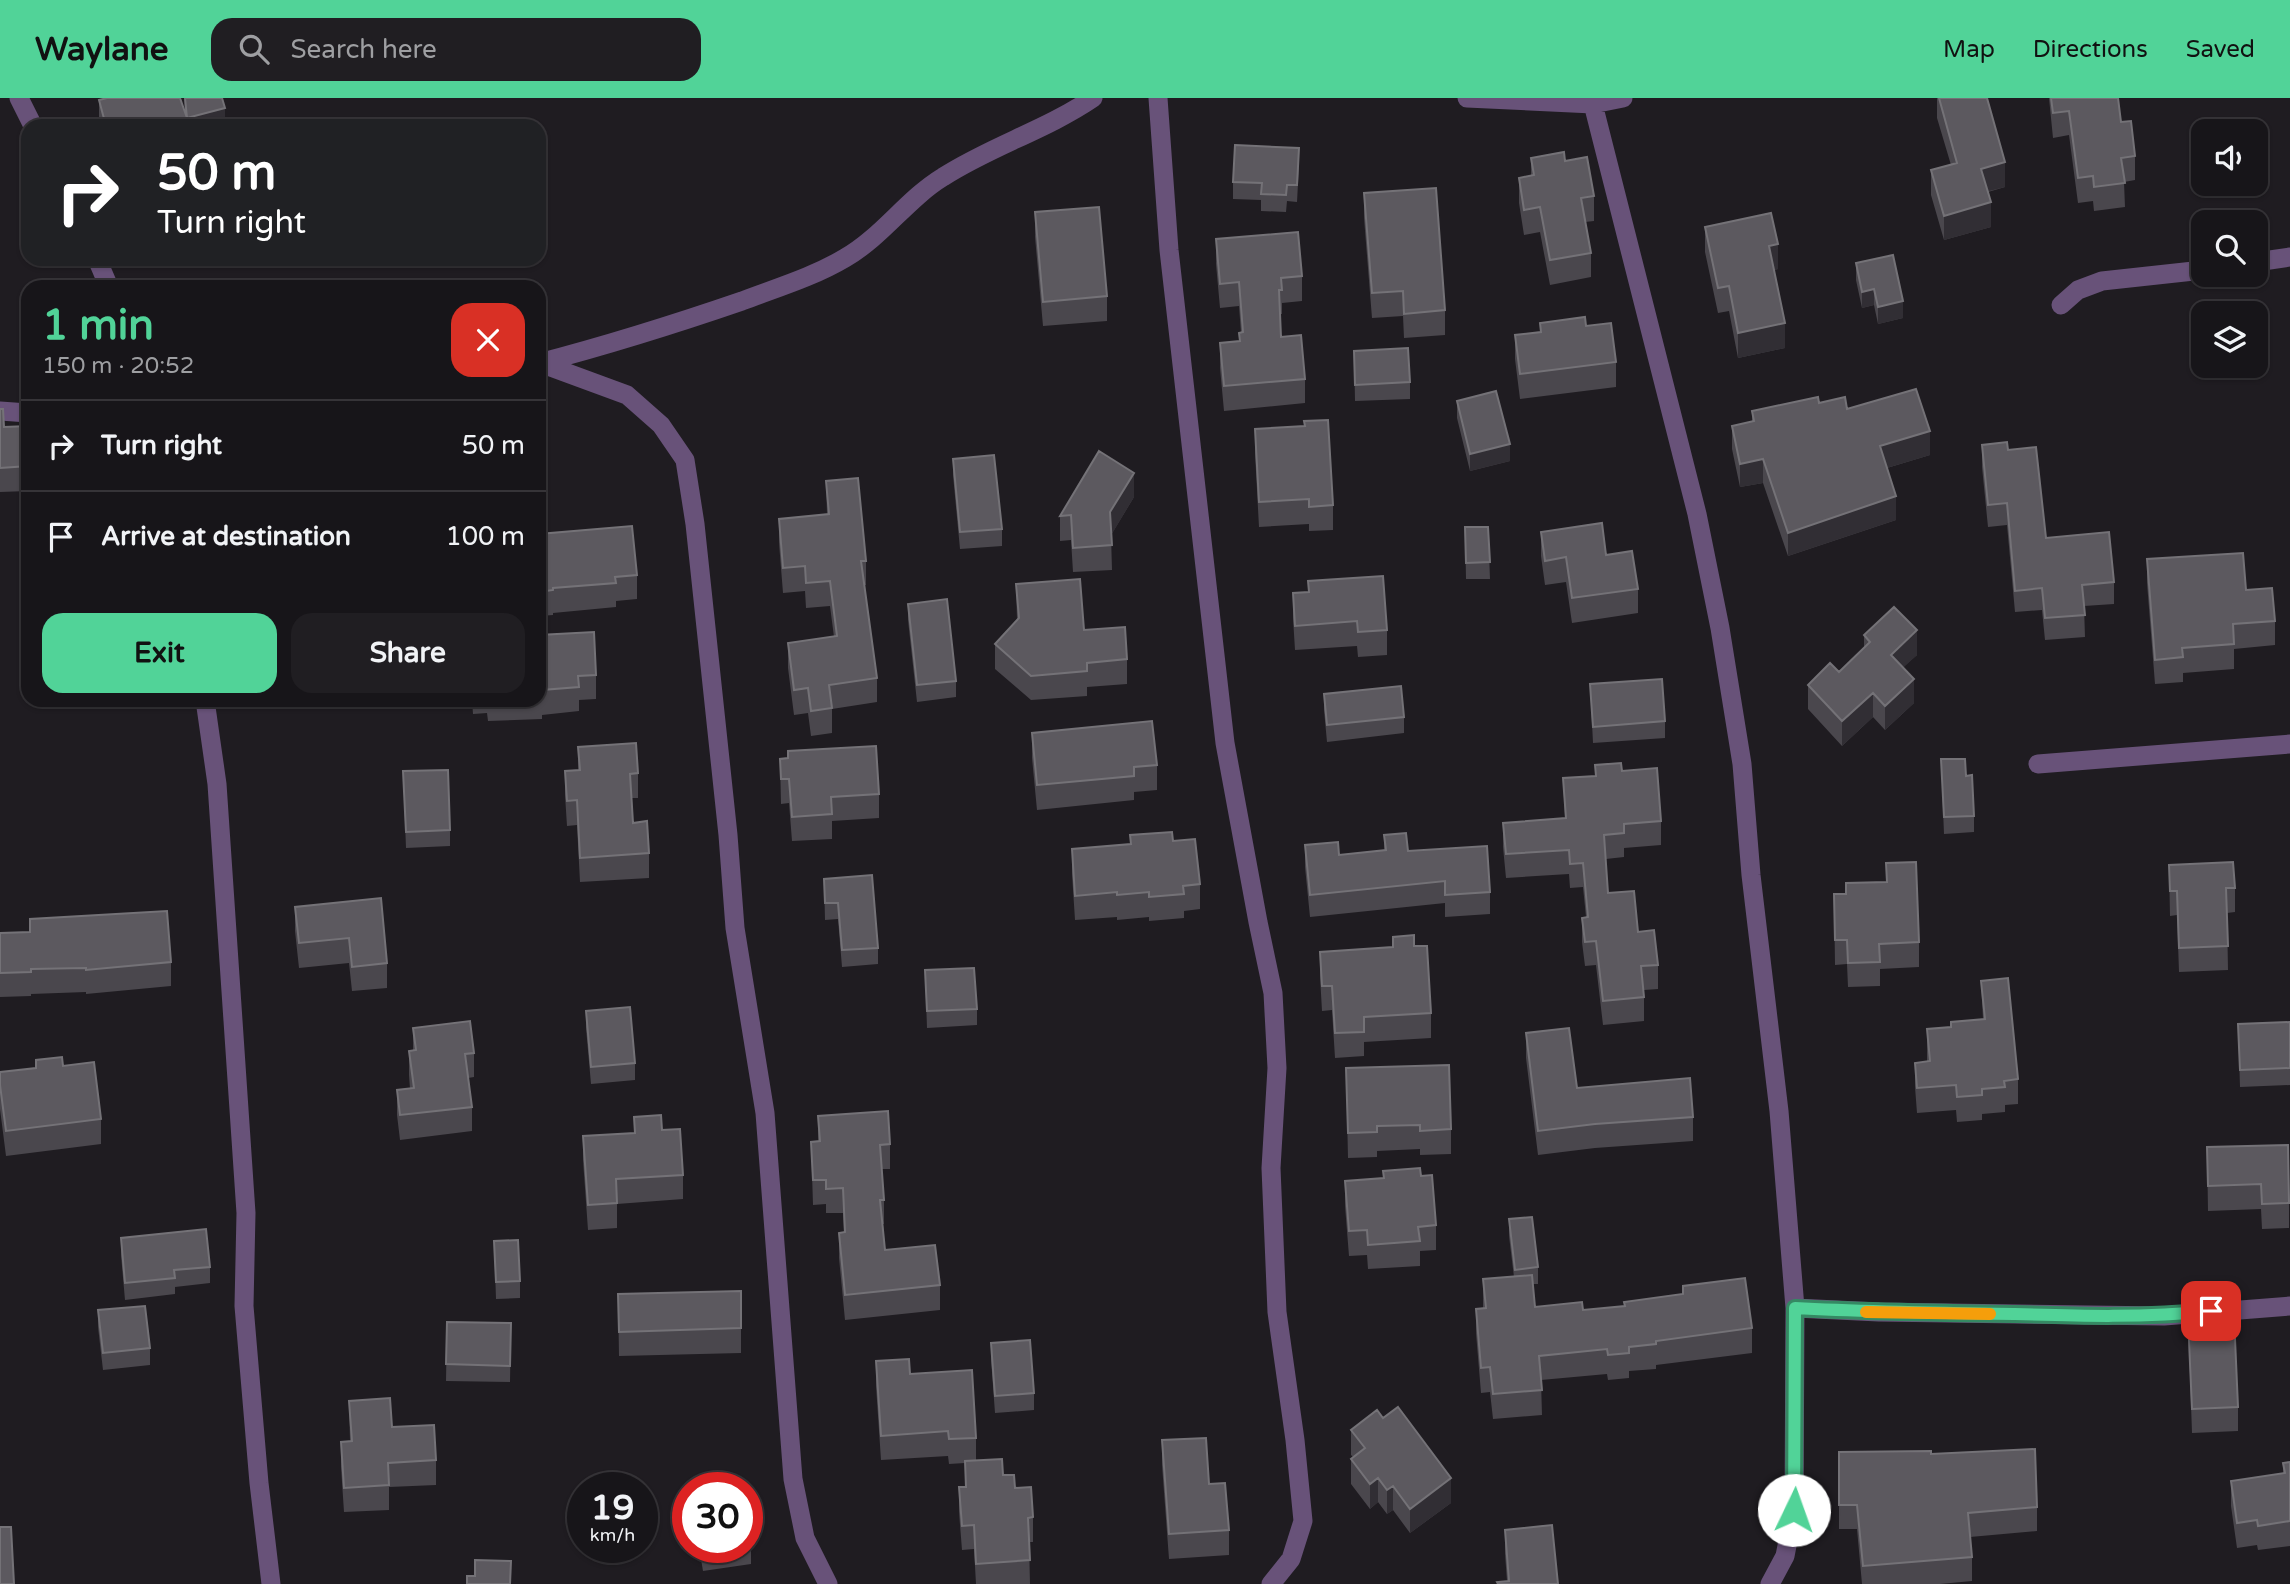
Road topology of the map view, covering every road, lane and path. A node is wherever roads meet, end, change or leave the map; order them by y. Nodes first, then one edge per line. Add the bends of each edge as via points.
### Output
1 (19, 98) edge
2 (1093, 98) edge
3 (1158, 98) edge
4 (1466, 98) edge
5 (1623, 98) edge
6 (1593, 104) junction
7 (30, 119) edge
8 (2290, 257) edge
9 (2268, 260) edge
10 (2191, 271) edge
11 (2061, 305) dead end
12 (546, 361) edge
13 (546, 366) edge
14 (0, 411) edge
15 (21, 413) edge
16 (206, 707) edge
17 (2290, 744) edge
18 (2038, 764) dead end
19 (2290, 1306) edge
20 (1795, 1308) junction
21 (271, 1584) edge
22 (828, 1584) edge
23 (1271, 1584) edge
24 (1770, 1584) edge

1 - 7 street
2 - 12 street via 1067,116 941,177 846,258 665,328
3 - 23 street via 1169,250 1225,743 1273,993 1277,1068 1270,1168 1277,1312 1303,1521 1291,1559
4 - 6 street
5 - 6 street
6 - 20 street via 1697,514 1720,628 1742,764
8 - 9 street
10 - 11 street via 2102,281 2078,290
13 - 22 street via 627,396 662,425 685,460 703,592 735,928 765,1113 793,1479 805,1538
14 - 15 street
16 - 21 street via 217,784 246,1213 244,1307
17 - 18 street
19 - 20 street via 2139,1316
20 - 24 street via 1794,1510 1785,1556

